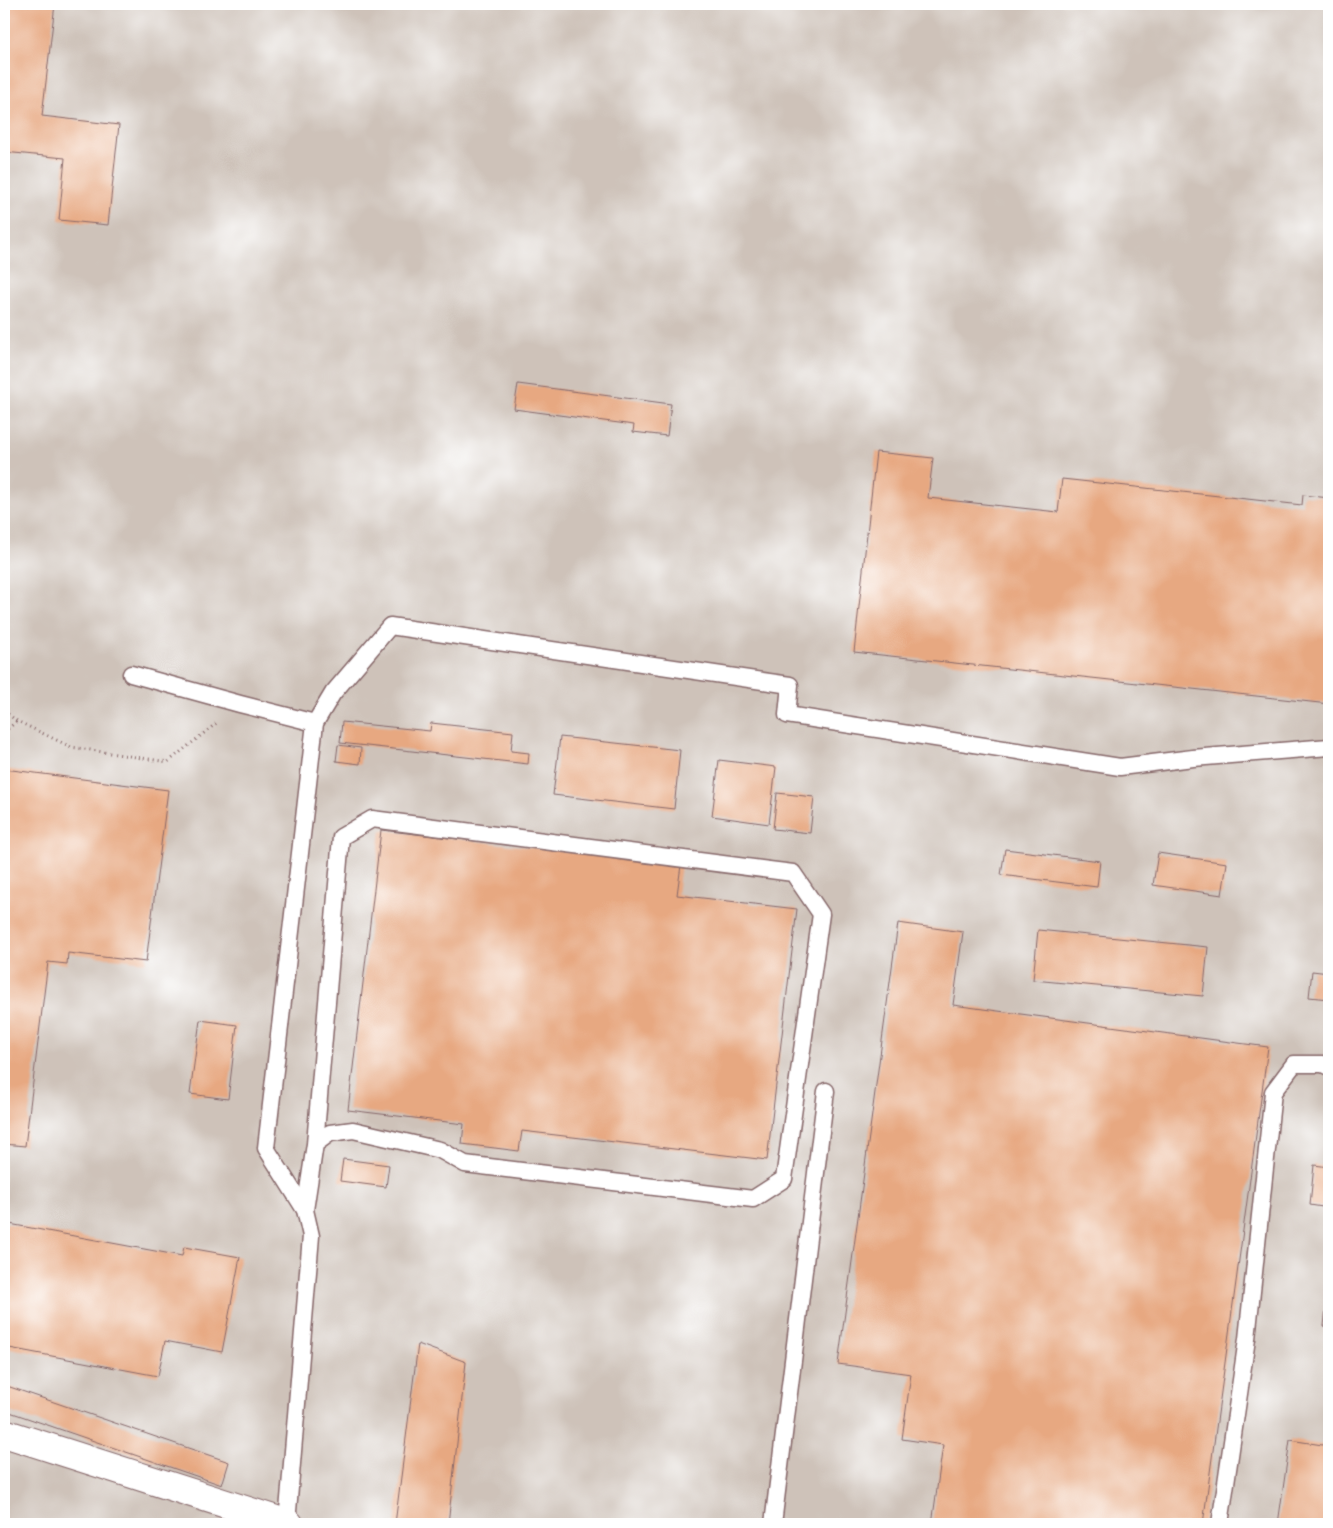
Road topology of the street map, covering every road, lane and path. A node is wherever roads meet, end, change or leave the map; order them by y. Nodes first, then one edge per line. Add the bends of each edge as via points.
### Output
1 (131, 674) dead end
2 (240, 704) junction
3 (4, 710) edge
4 (17, 721) junction
5 (315, 723) junction
6 (4, 732) edge
7 (1329, 747) edge
8 (1329, 1067) edge
9 (826, 1091) dead end
10 (315, 1144) junction
11 (305, 1210) junction
12 (4, 1433) edge
13 (288, 1524) edge
14 (773, 1524) edge
15 (1220, 1524) edge

1 - 2 lane
2 - 4 path via 168,762 71,746
2 - 5 lane
3 - 4 path
4 - 6 path
5 - 7 lane via 333,694 390,626 790,685 787,715 1120,767
5 - 11 lane via 266,1148
8 - 15 lane via 1294,1064 1273,1092 1247,1339
9 - 14 lane
10 - 10 lane via 330,1133 353,1130 440,1150 465,1164 752,1200 784,1179 821,914 793,873 372,819 341,837
10 - 11 lane
11 - 13 lane via 311,1236
12 - 13 street

